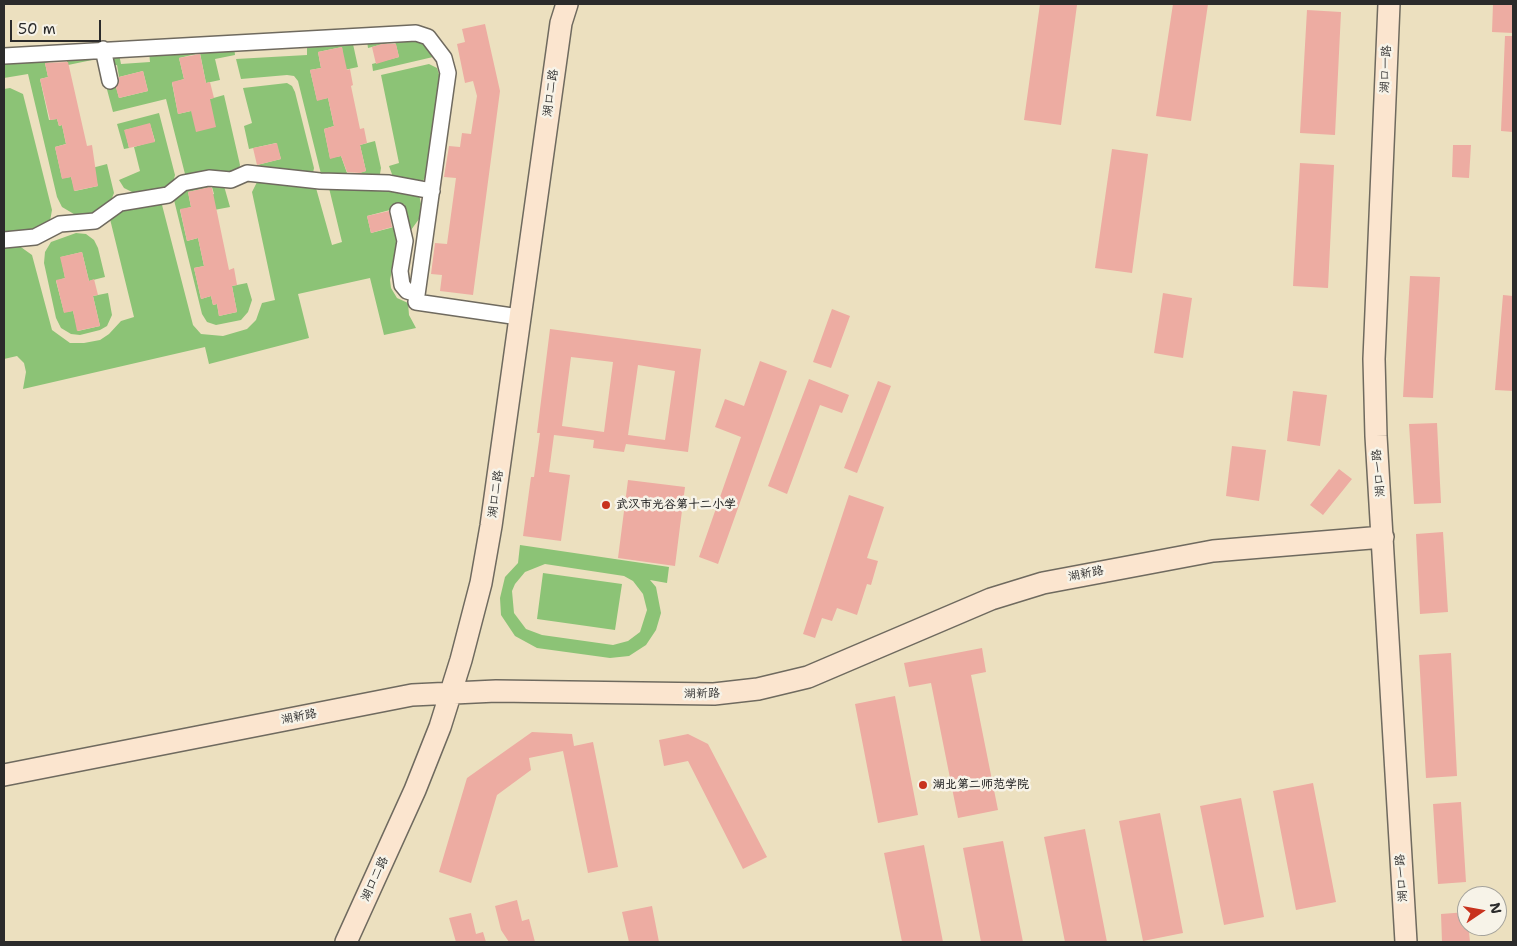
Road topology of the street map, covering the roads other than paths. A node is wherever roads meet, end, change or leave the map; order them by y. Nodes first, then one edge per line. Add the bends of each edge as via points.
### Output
1 (1389, 4) edge
2 (563, 10) edge
3 (102, 50) junction
4 (4, 56) edge
5 (110, 80) dead end
6 (432, 191) junction
7 (398, 211) dead end
8 (4, 240) edge
9 (417, 294) junction
10 (519, 317) junction
11 (1383, 537) junction
12 (451, 693) junction
13 (4, 775) edge
14 (346, 942) edge
15 (1406, 942) edge

1 - 11 street, 湖口一路 via 1374,359
2 - 10 street, 湖口二路
3 - 4 street
3 - 5 street
3 - 6 street via 416,33 428,37 444,58 448,73
6 - 8 street via 389,183 320,181 247,173 231,180 209,178 184,183 168,195 120,203 95,220 60,224 35,237
6 - 9 street
7 - 9 street via 405,241 400,271 402,285 407,291
9 - 10 street via 416,302
10 - 12 street, 湖口二路 via 483,574
11 - 12 street, 湖新路 via 1213,551 1043,583 991,599 815,674 758,689 714,694
11 - 15 street, 湖口一路
12 - 13 street, 湖新路 via 412,695
12 - 14 street, 湖口二路 via 415,790

